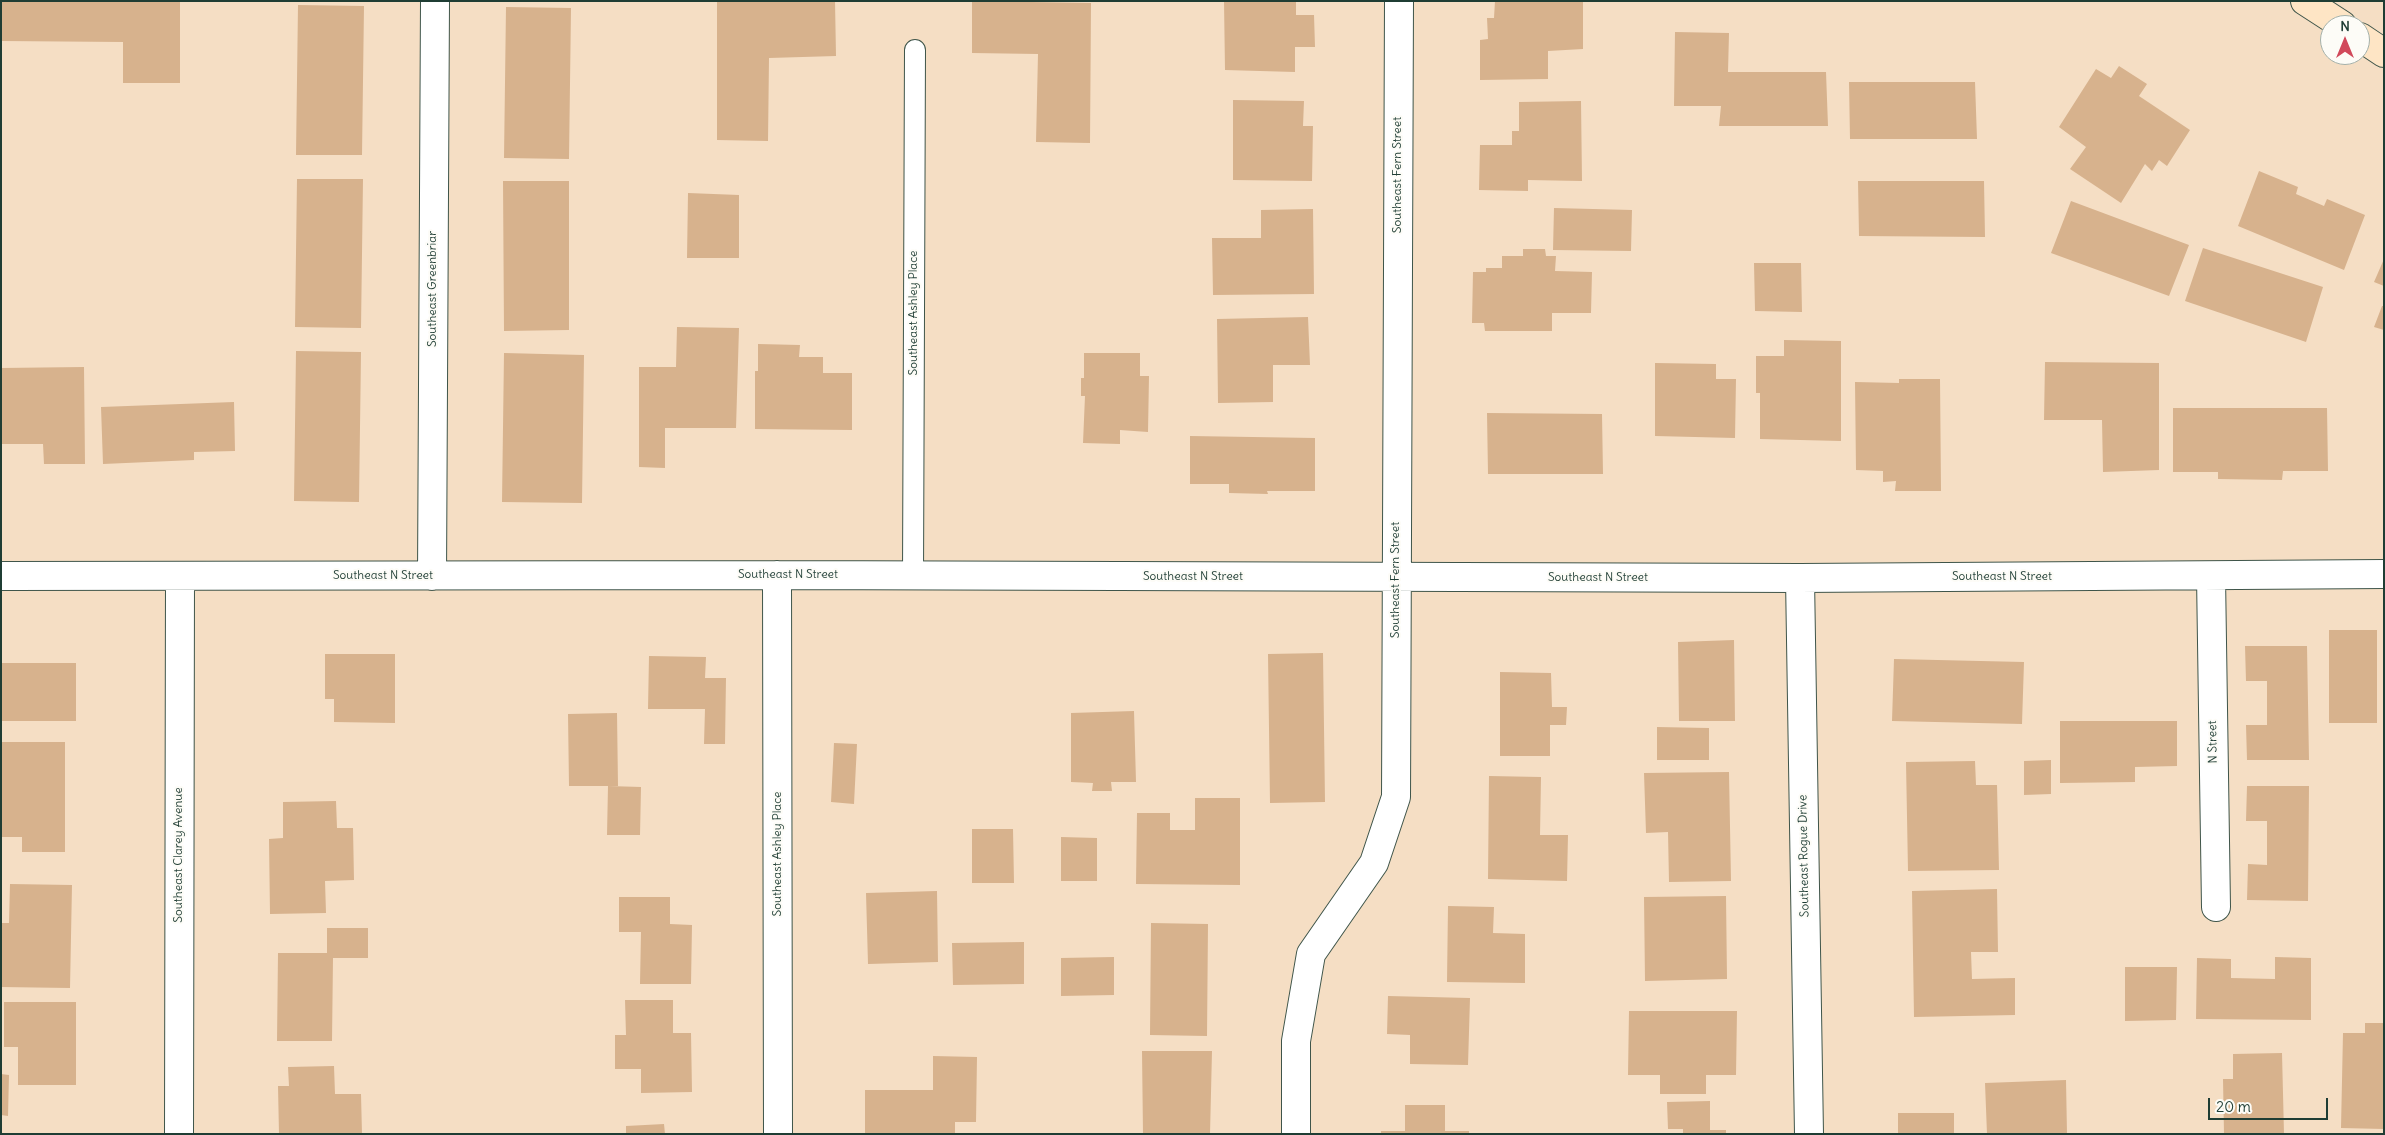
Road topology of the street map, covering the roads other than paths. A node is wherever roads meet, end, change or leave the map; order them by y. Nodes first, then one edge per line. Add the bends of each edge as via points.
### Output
1 (435, 1) edge
2 (1399, 1) edge
3 (2305, 1) edge
4 (2327, 15) edge
5 (2370, 44) edge
6 (915, 50) dead end
7 (2384, 53) edge
8 (2384, 574) edge
9 (777, 575) junction
10 (1, 576) edge
11 (180, 576) junction
12 (432, 576) junction
13 (913, 576) junction
14 (2211, 576) junction
15 (1396, 578) junction
16 (1800, 578) junction
17 (2216, 907) dead end
18 (178, 1134) edge
19 (778, 1134) edge
20 (1296, 1134) edge
21 (1809, 1134) edge

1 - 12 street, Southeast Greenbriar
2 - 15 street, Southeast Fern Street
3 - 4 street
5 - 7 street
6 - 13 lane, Southeast Ashley Place
8 - 14 street, Southeast N Street
9 - 12 street, Southeast N Street
9 - 13 street, Southeast N Street
9 - 19 street, Southeast Ashley Place
10 - 11 street, Southeast N Street
11 - 12 street, Southeast N Street
11 - 18 street, Southeast Clarey Avenue
13 - 15 street, Southeast N Street
14 - 16 street, Southeast N Street
14 - 17 street, N Street
15 - 16 street, Southeast N Street
15 - 20 street, Southeast Fern Street via 1396,797 1374,863 1311,954 1296,1041
16 - 21 street, Southeast Rogue Drive

